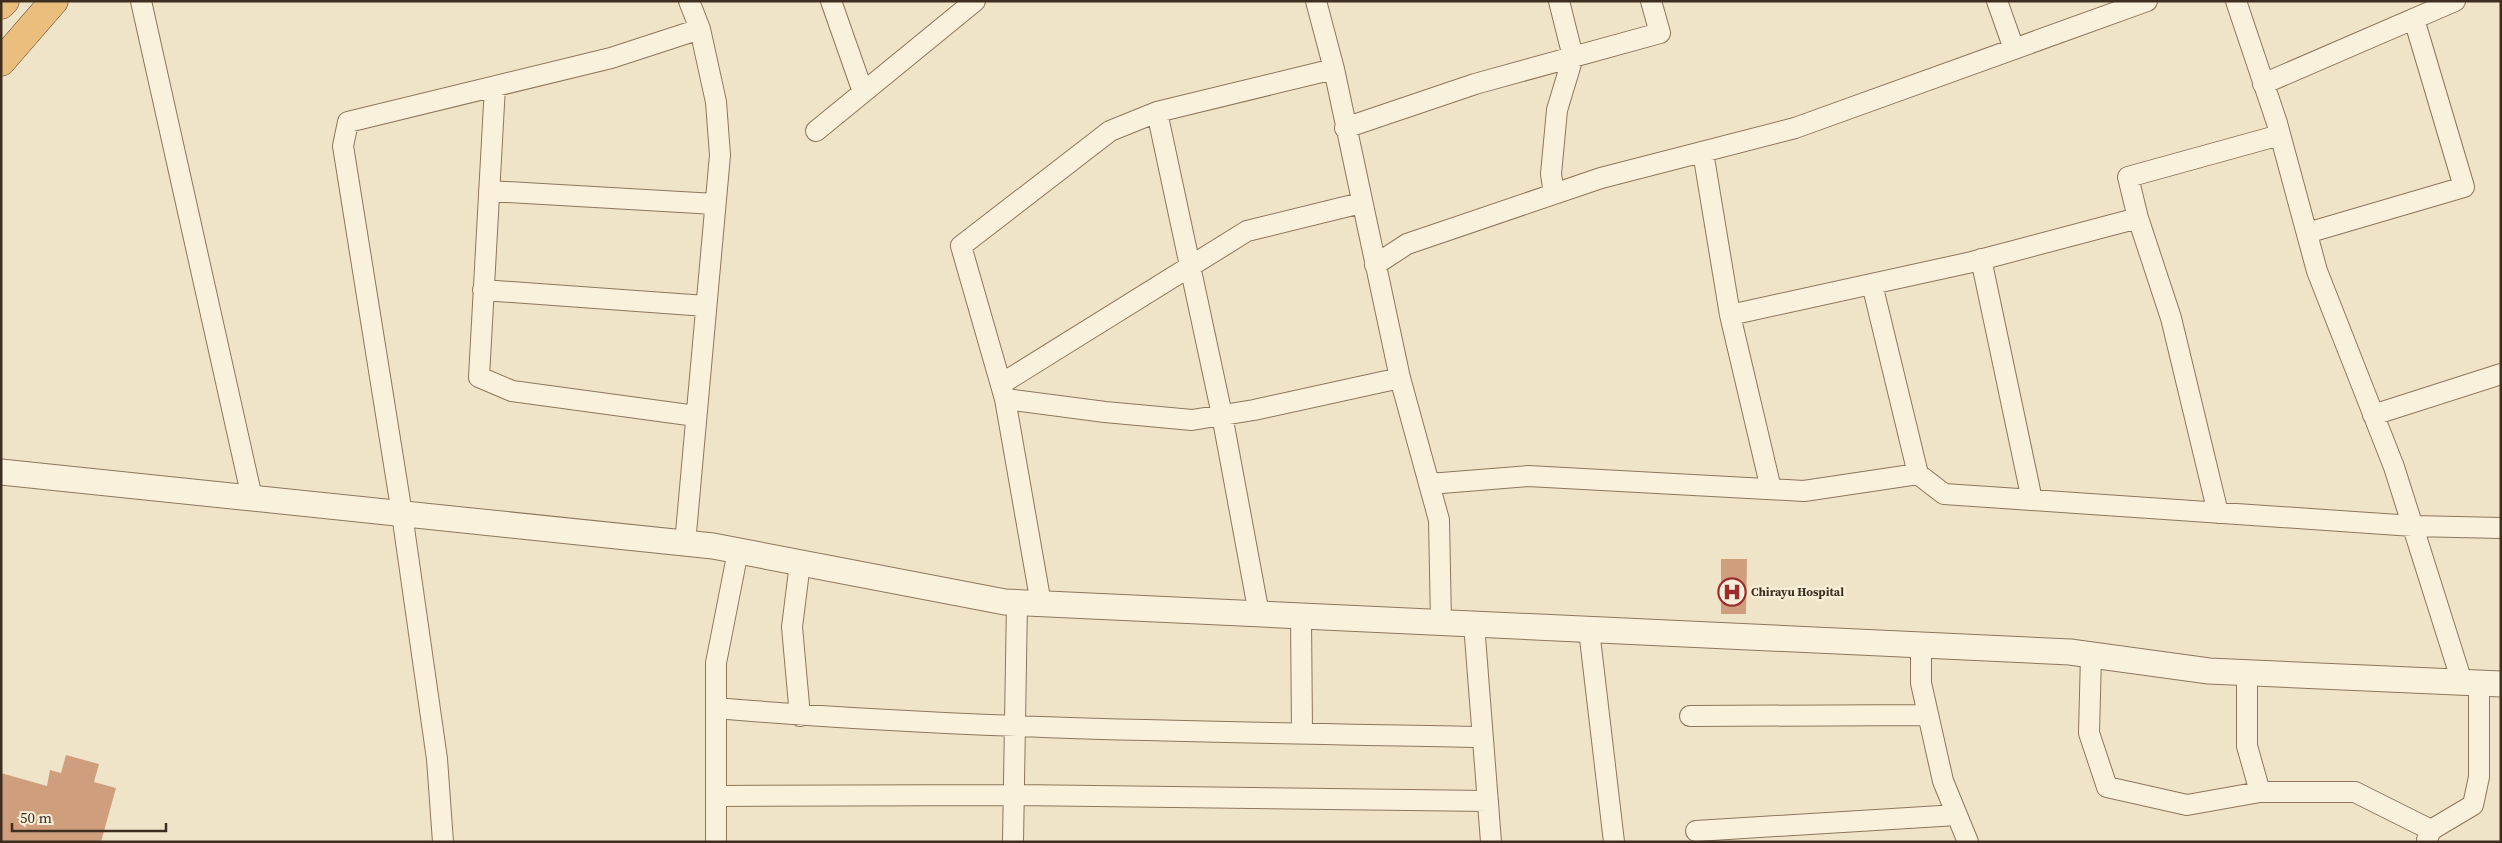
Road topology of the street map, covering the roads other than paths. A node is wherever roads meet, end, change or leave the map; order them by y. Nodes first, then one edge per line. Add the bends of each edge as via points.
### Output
1 (5, 1) edge
2 (54, 1) edge
3 (141, 1) edge
4 (689, 1) edge
5 (831, 1) edge
6 (975, 1) edge
7 (1316, 1) edge
8 (1559, 1) edge
9 (1651, 1) edge
10 (1997, 1) edge
11 (2147, 1) edge
12 (2236, 1) edge
13 (2455, 1) edge
14 (1, 6) edge
15 (2115, 7) edge
16 (2414, 19) junction
17 (700, 29) junction
18 (2014, 49) junction
19 (1573, 57) junction
20 (1, 62) edge
21 (1334, 69) junction
22 (2264, 84) junction
23 (495, 86) junction
24 (864, 92) junction
25 (1157, 112) junction
26 (1346, 128) junction
27 (816, 132) dead end
28 (2280, 135) junction
29 (1703, 152) junction
30 (489, 191) junction
31 (1554, 194) junction
32 (1361, 203) junction
33 (715, 204) junction
34 (2138, 218) junction
35 (2307, 233) junction
36 (1981, 259) junction
37 (1375, 265) junction
38 (1190, 266) junction
39 (1872, 284) junction
40 (483, 290) junction
41 (706, 306) junction
42 (1730, 316) junction
43 (2501, 374) edge
44 (1400, 378) junction
45 (1003, 391) junction
46 (1222, 415) junction
47 (2374, 415) junction
48 (696, 416) junction
49 (1, 472) edge
50 (1918, 474) junction
51 (1429, 484) junction
52 (1771, 489) junction
53 (252, 498) junction
54 (2032, 500) junction
55 (2218, 513) junction
56 (402, 514) junction
57 (2413, 526) junction
58 (2501, 528) edge
59 (685, 544) junction
60 (738, 551) junction
61 (800, 563) junction
62 (1029, 603) junction
63 (1259, 614) junction
64 (1301, 616) junction
65 (1441, 622) junction
66 (1474, 624) junction
67 (1590, 630) junction
68 (1921, 645) junction
69 (2092, 655) junction
70 (2247, 672) junction
71 (2481, 683) edge
72 (716, 708) junction
73 (1928, 714) junction
74 (800, 716) junction
75 (1690, 716) dead end
76 (1015, 727) junction
77 (1302, 733) junction
78 (1483, 737) junction
79 (2260, 792) junction
80 (1014, 795) junction
81 (716, 796) junction
82 (1488, 801) junction
83 (1957, 815) junction
84 (1696, 831) dead end
85 (2429, 836) edge
86 (443, 842) edge
87 (716, 842) edge
88 (1013, 842) edge
89 (1491, 842) edge
90 (1614, 842) edge
91 (1968, 842) edge

1 - 14 highway
2 - 20 highway
3 - 53 street
4 - 17 street
5 - 24 street
6 - 24 street
7 - 21 street
8 - 19 street
9 - 19 street via 1660,33
10 - 18 street
11 - 15 street
12 - 22 street
13 - 16 street
15 - 18 street
16 - 22 street
16 - 35 street via 2464,188
17 - 23 street via 611,58
17 - 33 street via 716,102 720,155
18 - 29 street via 1795,128
19 - 26 street via 1475,84
19 - 31 street via 1556,110 1551,174
21 - 25 street
21 - 26 street
22 - 28 street
23 - 30 street
23 - 56 street via 348,122 343,146
24 - 27 street
25 - 38 street
25 - 45 street via 1110,131 962,246
26 - 32 street
28 - 34 street via 2128,177
28 - 35 street
29 - 31 street via 1601,178
29 - 42 street
30 - 33 street
30 - 40 street
31 - 37 street via 1408,244
32 - 37 street
32 - 38 street via 1247,231
33 - 41 street
34 - 36 street
34 - 55 street via 2171,318
35 - 47 street via 2317,271
36 - 39 street
36 - 54 street
37 - 44 street
38 - 45 street
38 - 46 street
39 - 42 street
39 - 50 street
40 - 41 street
40 - 48 street via 479,377 512,391
41 - 48 street
42 - 52 street
43 - 47 street
44 - 46 street
44 - 51 street
45 - 46 street via 1106,412 1192,420
45 - 62 street
46 - 63 street
47 - 57 street
48 - 59 street
49 - 53 street
50 - 52 street via 1804,491
50 - 54 street via 1944,494
51 - 52 street via 1528,476
51 - 65 street via 1439,520
53 - 56 street
54 - 55 street
55 - 57 street
56 - 59 street
56 - 86 street via 437,759
57 - 58 street
57 - 71 street
59 - 60 street
60 - 61 street
60 - 72 street via 716,664
61 - 62 street
61 - 74 street via 792,627
62 - 63 street
62 - 76 street
63 - 64 street
64 - 65 street
64 - 77 street
65 - 66 street
66 - 67 street
66 - 78 street
67 - 68 street
67 - 90 street
68 - 69 street
68 - 73 street via 1921,683
69 - 70 street
69 - 79 street via 2089,733 2107,787 2187,805
70 - 71 street
70 - 79 street via 2247,746
71 - 85 street via 2479,777 2473,805
72 - 74 street
72 - 81 street
73 - 75 street
73 - 83 street via 1943,781
74 - 76 street
76 - 77 street
76 - 80 street
77 - 78 street
78 - 82 street
79 - 85 street via 2355,792
80 - 81 street
80 - 82 street
80 - 88 street
81 - 87 street
82 - 89 street
83 - 84 street
83 - 91 street

